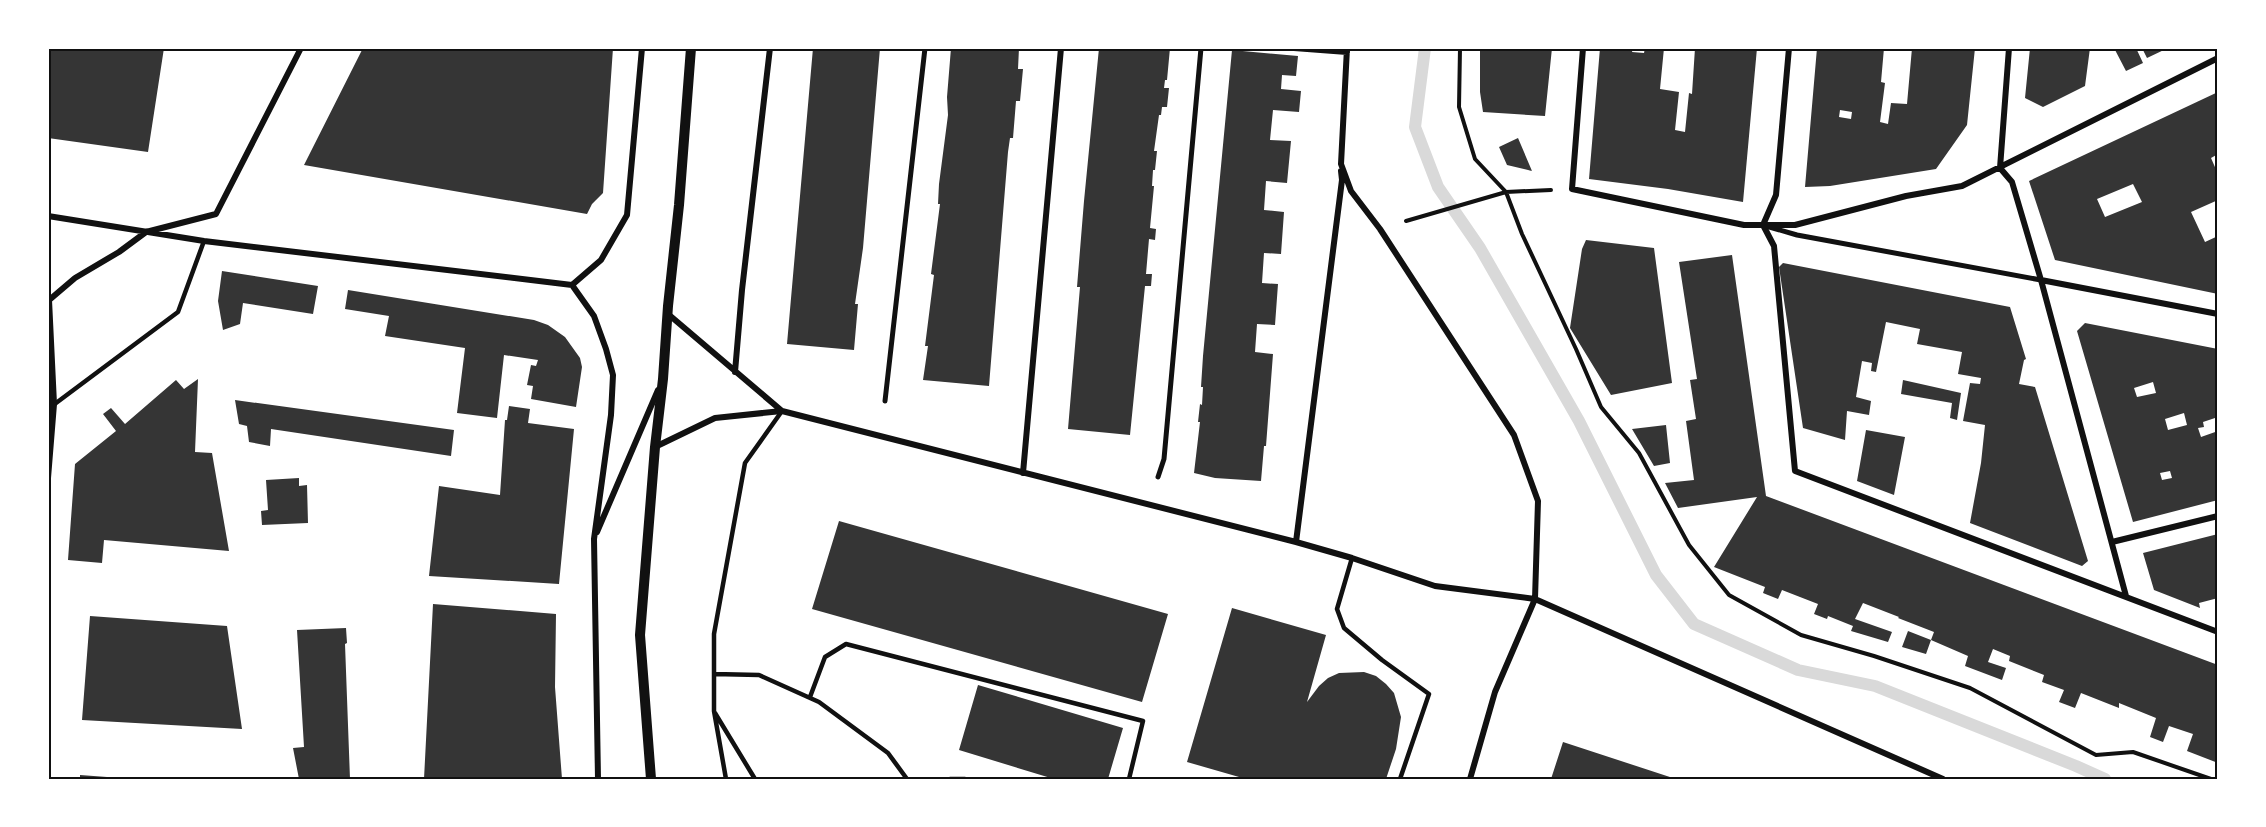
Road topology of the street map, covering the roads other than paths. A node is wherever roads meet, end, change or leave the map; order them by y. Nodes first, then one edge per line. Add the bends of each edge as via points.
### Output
1 (301, 48) edge
2 (642, 48) edge
3 (691, 48) edge
4 (770, 48) edge
5 (925, 48) edge
6 (1061, 48) edge
7 (1201, 48) edge
8 (1294, 48) edge
9 (1583, 48) edge
10 (1789, 48) edge
11 (2009, 48) edge
12 (1347, 50) edge
13 (2218, 58) edge
14 (1341, 164) junction
15 (2000, 168) junction
16 (48, 216) edge
17 (1763, 225) junction
18 (146, 232) junction
19 (204, 241) junction
20 (2041, 280) junction
21 (572, 285) junction
22 (48, 300) edge
23 (668, 314) junction
24 (2218, 314) edge
25 (735, 372) junction
26 (663, 379) junction
27 (885, 401) dead end
28 (54, 404) junction
29 (48, 409) edge
30 (782, 411) junction
31 (655, 447) junction
32 (1023, 472) junction
33 (1158, 477) dead end
34 (48, 478) edge
35 (2218, 516) edge
36 (594, 539) junction
37 (1296, 542) junction
38 (2112, 542) junction
39 (1352, 558) junction
40 (2126, 596) junction
41 (1535, 599) junction
42 (2218, 632) edge
43 (714, 674) junction
44 (810, 697) junction
45 (714, 711) junction
46 (598, 779) edge
47 (651, 779) edge
48 (726, 779) edge
49 (755, 779) edge
50 (907, 779) edge
51 (950, 779) edge
52 (965, 779) edge
53 (1129, 779) edge
54 (1400, 779) edge
55 (1470, 779) edge
56 (1944, 779) edge

1 - 18 street via 216,214
2 - 21 street via 627,215 601,260
3 - 23 street
4 - 25 street
5 - 27 street
6 - 32 street
7 - 33 street via 1164,459
8 - 12 street
9 - 17 street via 1572,189 1744,225
10 - 17 street via 1776,195
11 - 15 street
12 - 14 street
13 - 15 street
14 - 37 street
14 - 41 street via 1352,191 1514,435 1538,501
15 - 17 street via 1962,186 1795,225
15 - 20 street via 2012,182
16 - 18 street
17 - 20 street via 1797,235
17 - 40 street via 1774,246 1795,471
18 - 19 street
18 - 22 street
19 - 21 street
19 - 28 lane via 178,312
20 - 24 street
20 - 38 street
21 - 36 street via 594,316 613,375
22 - 28 street
23 - 25 street
23 - 26 street
25 - 30 street
26 - 31 street
26 - 36 street
28 - 29 lane
28 - 34 street
30 - 31 street via 715,418
30 - 32 street
30 - 43 lane via 745,463 714,634
31 - 47 street via 640,635
32 - 37 street
35 - 38 street
36 - 46 street
37 - 39 street
38 - 40 street
39 - 41 street via 1435,586
39 - 54 lane via 1337,609 1344,628 1430,694
40 - 42 street
41 - 55 street via 1495,692
41 - 56 street
43 - 44 lane via 759,675
43 - 45 lane
44 - 50 lane via 888,753
44 - 53 lane via 825,657 846,644 1143,721
45 - 48 lane
45 - 49 lane
51 - 52 lane

